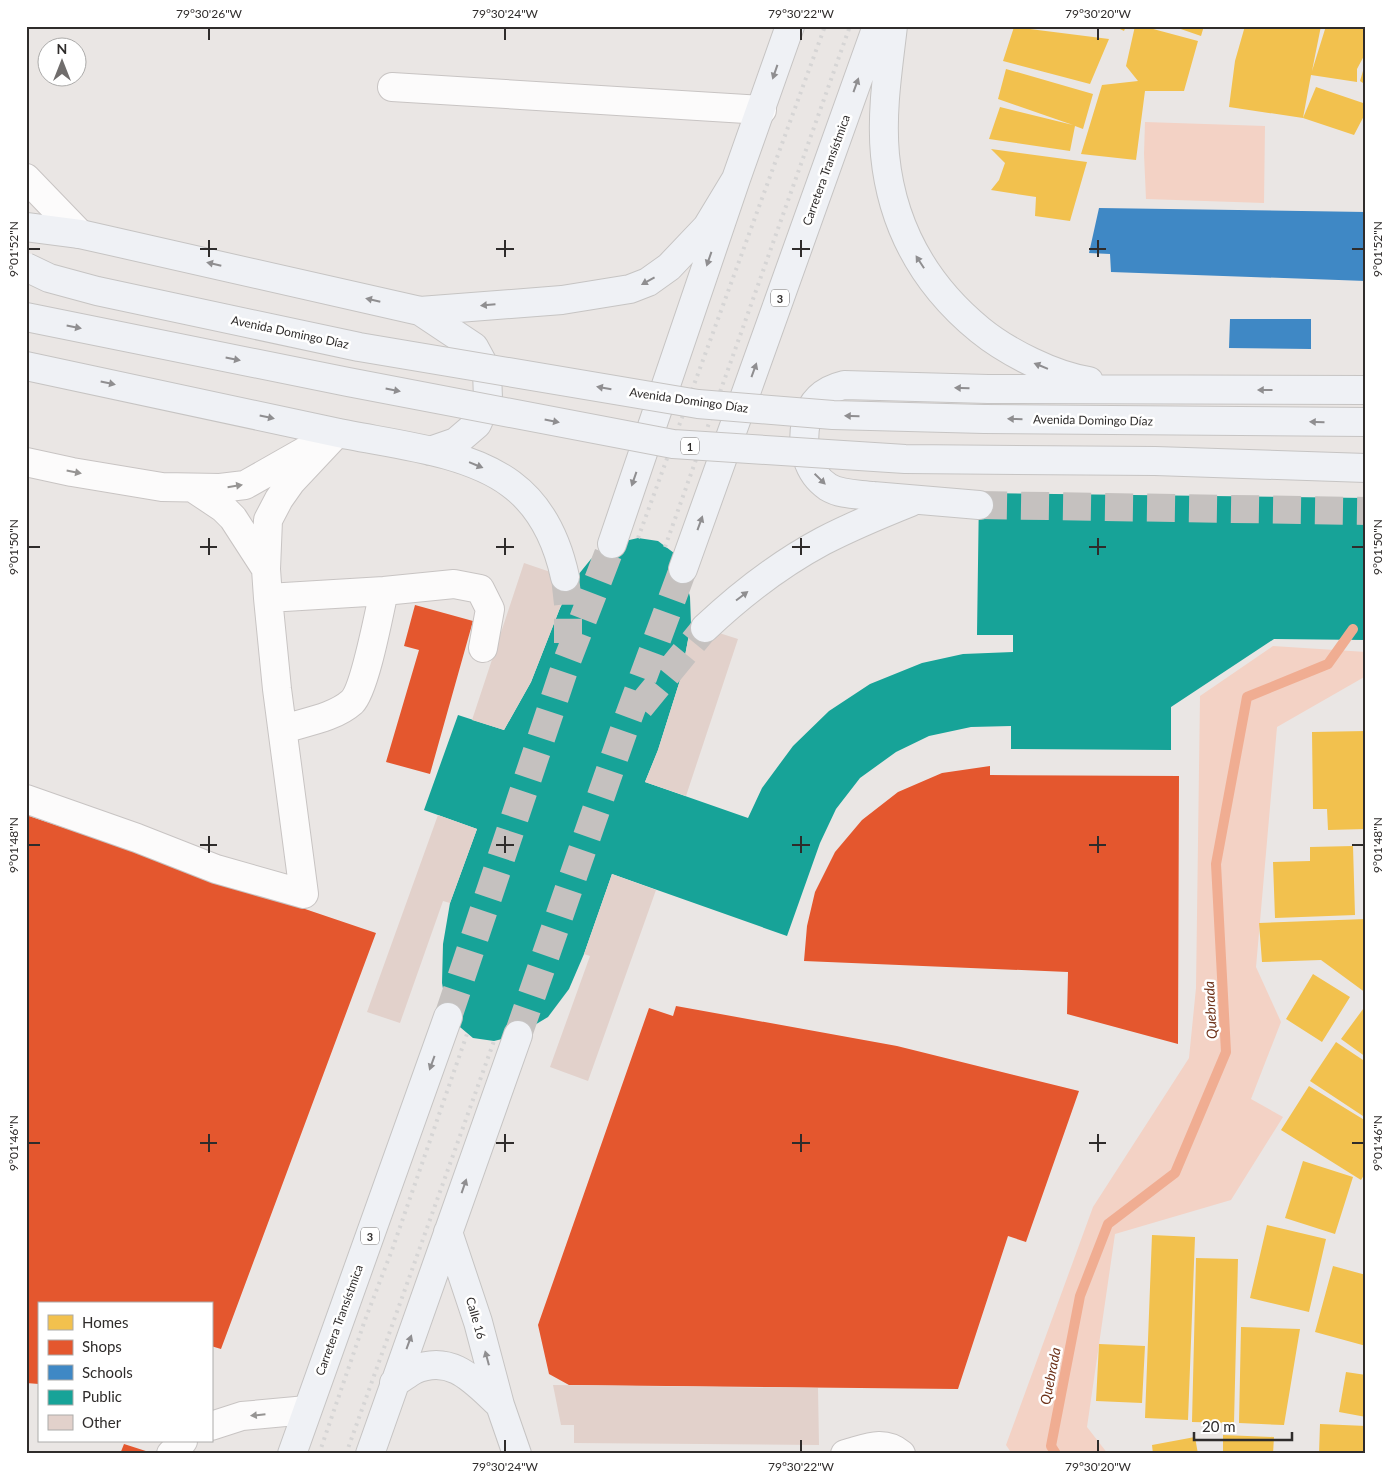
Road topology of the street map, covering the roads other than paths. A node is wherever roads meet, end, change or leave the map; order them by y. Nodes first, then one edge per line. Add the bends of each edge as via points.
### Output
1 (790, 26) edge
2 (877, 26) edge
3 (893, 26) edge
4 (392, 86) dead end
5 (762, 110) junction
6 (26, 178) edge
7 (736, 179) junction
8 (26, 226) edge
9 (80, 234) junction
10 (26, 267) edge
11 (420, 311) junction
12 (26, 317) edge
13 (26, 366) edge
14 (1157, 390) junction
15 (1366, 390) edge
16 (1366, 422) edge
17 (337, 433) junction
18 (430, 451) junction
19 (26, 462) edge
20 (1366, 468) edge
21 (193, 488) junction
22 (916, 500) junction
23 (979, 504) tunnel mouth
24 (612, 544) tunnel mouth
25 (266, 569) junction
26 (683, 569) tunnel mouth
27 (565, 577) tunnel mouth
28 (384, 591) junction
29 (268, 598) junction
30 (705, 628) tunnel mouth
31 (483, 648) dead end
32 (283, 729) junction
33 (26, 799) edge
34 (448, 1018) tunnel mouth
35 (518, 1035) tunnel mouth
36 (448, 1232) junction
37 (394, 1383) junction
38 (500, 1405) junction
39 (307, 1410) junction
40 (212, 1426) edge
41 (182, 1442) edge
42 (171, 1454) edge
43 (292, 1454) edge
44 (370, 1454) edge
45 (517, 1454) edge
46 (845, 1454) edge
47 (901, 1454) edge

1 -> 5 main road
26 -> 2 main road, Carretera Transístmica / 3
14 -> 3 main road via 1080,380 1012,352 963,316 931,279 904,232 889,184 884,122
4 - 5 street
5 - 7 main road
6 - 9 street
7 -> 11 main road via 707,227 669,267 648,282 630,289 562,300
7 -> 24 main road
8 - 9 main road
11 -> 9 main road
16 -> 10 main road, Avenida Domingo Díaz, bridge via 833,416 698,404 359,347 97,292 49,278
11 - 18 main road via 474,347 487,371 488,399 477,424 456,442
12 -> 20 main road, 1, bridge via 673,444 905,460 1156,461
13 -> 17 main road
15 -> 14 main road
14 -> 22 main road via 844,385 823,394 808,414 804,444 811,470 818,479 843,493
17 - 18 main road
21 -> 17 street via 246,485
17 - 25 street via 278,499 268,520
18 -> 27 main road via 479,466 504,479 522,494 544,520 558,549
19 -> 21 street via 162,487
21 - 25 street via 233,518
22 - 23 main road
30 -> 22 main road via 780,567 821,542
25 - 29 street
28 - 29 street
28 - 31 street via 454,584 480,589 490,609
28 - 32 street via 363,681 353,701 334,714
29 - 32 street
32 - 33 street via 304,894 216,869
34 -> 39 main road, Carretera Transístmica / 3
36 -> 35 main road
37 -> 36 main road
38 -> 36 main road, Calle 16 via 478,1322
37 - 38 main road, Calle 16 via 415,1370 446,1366 460,1370
37 - 44 main road
38 - 45 main road, Calle 16
39 -> 40 street via 242,1416
39 - 43 main road, Carretera Transístmica / 3
41 - 42 street
46 - 47 street via 881,1445 895,1448

